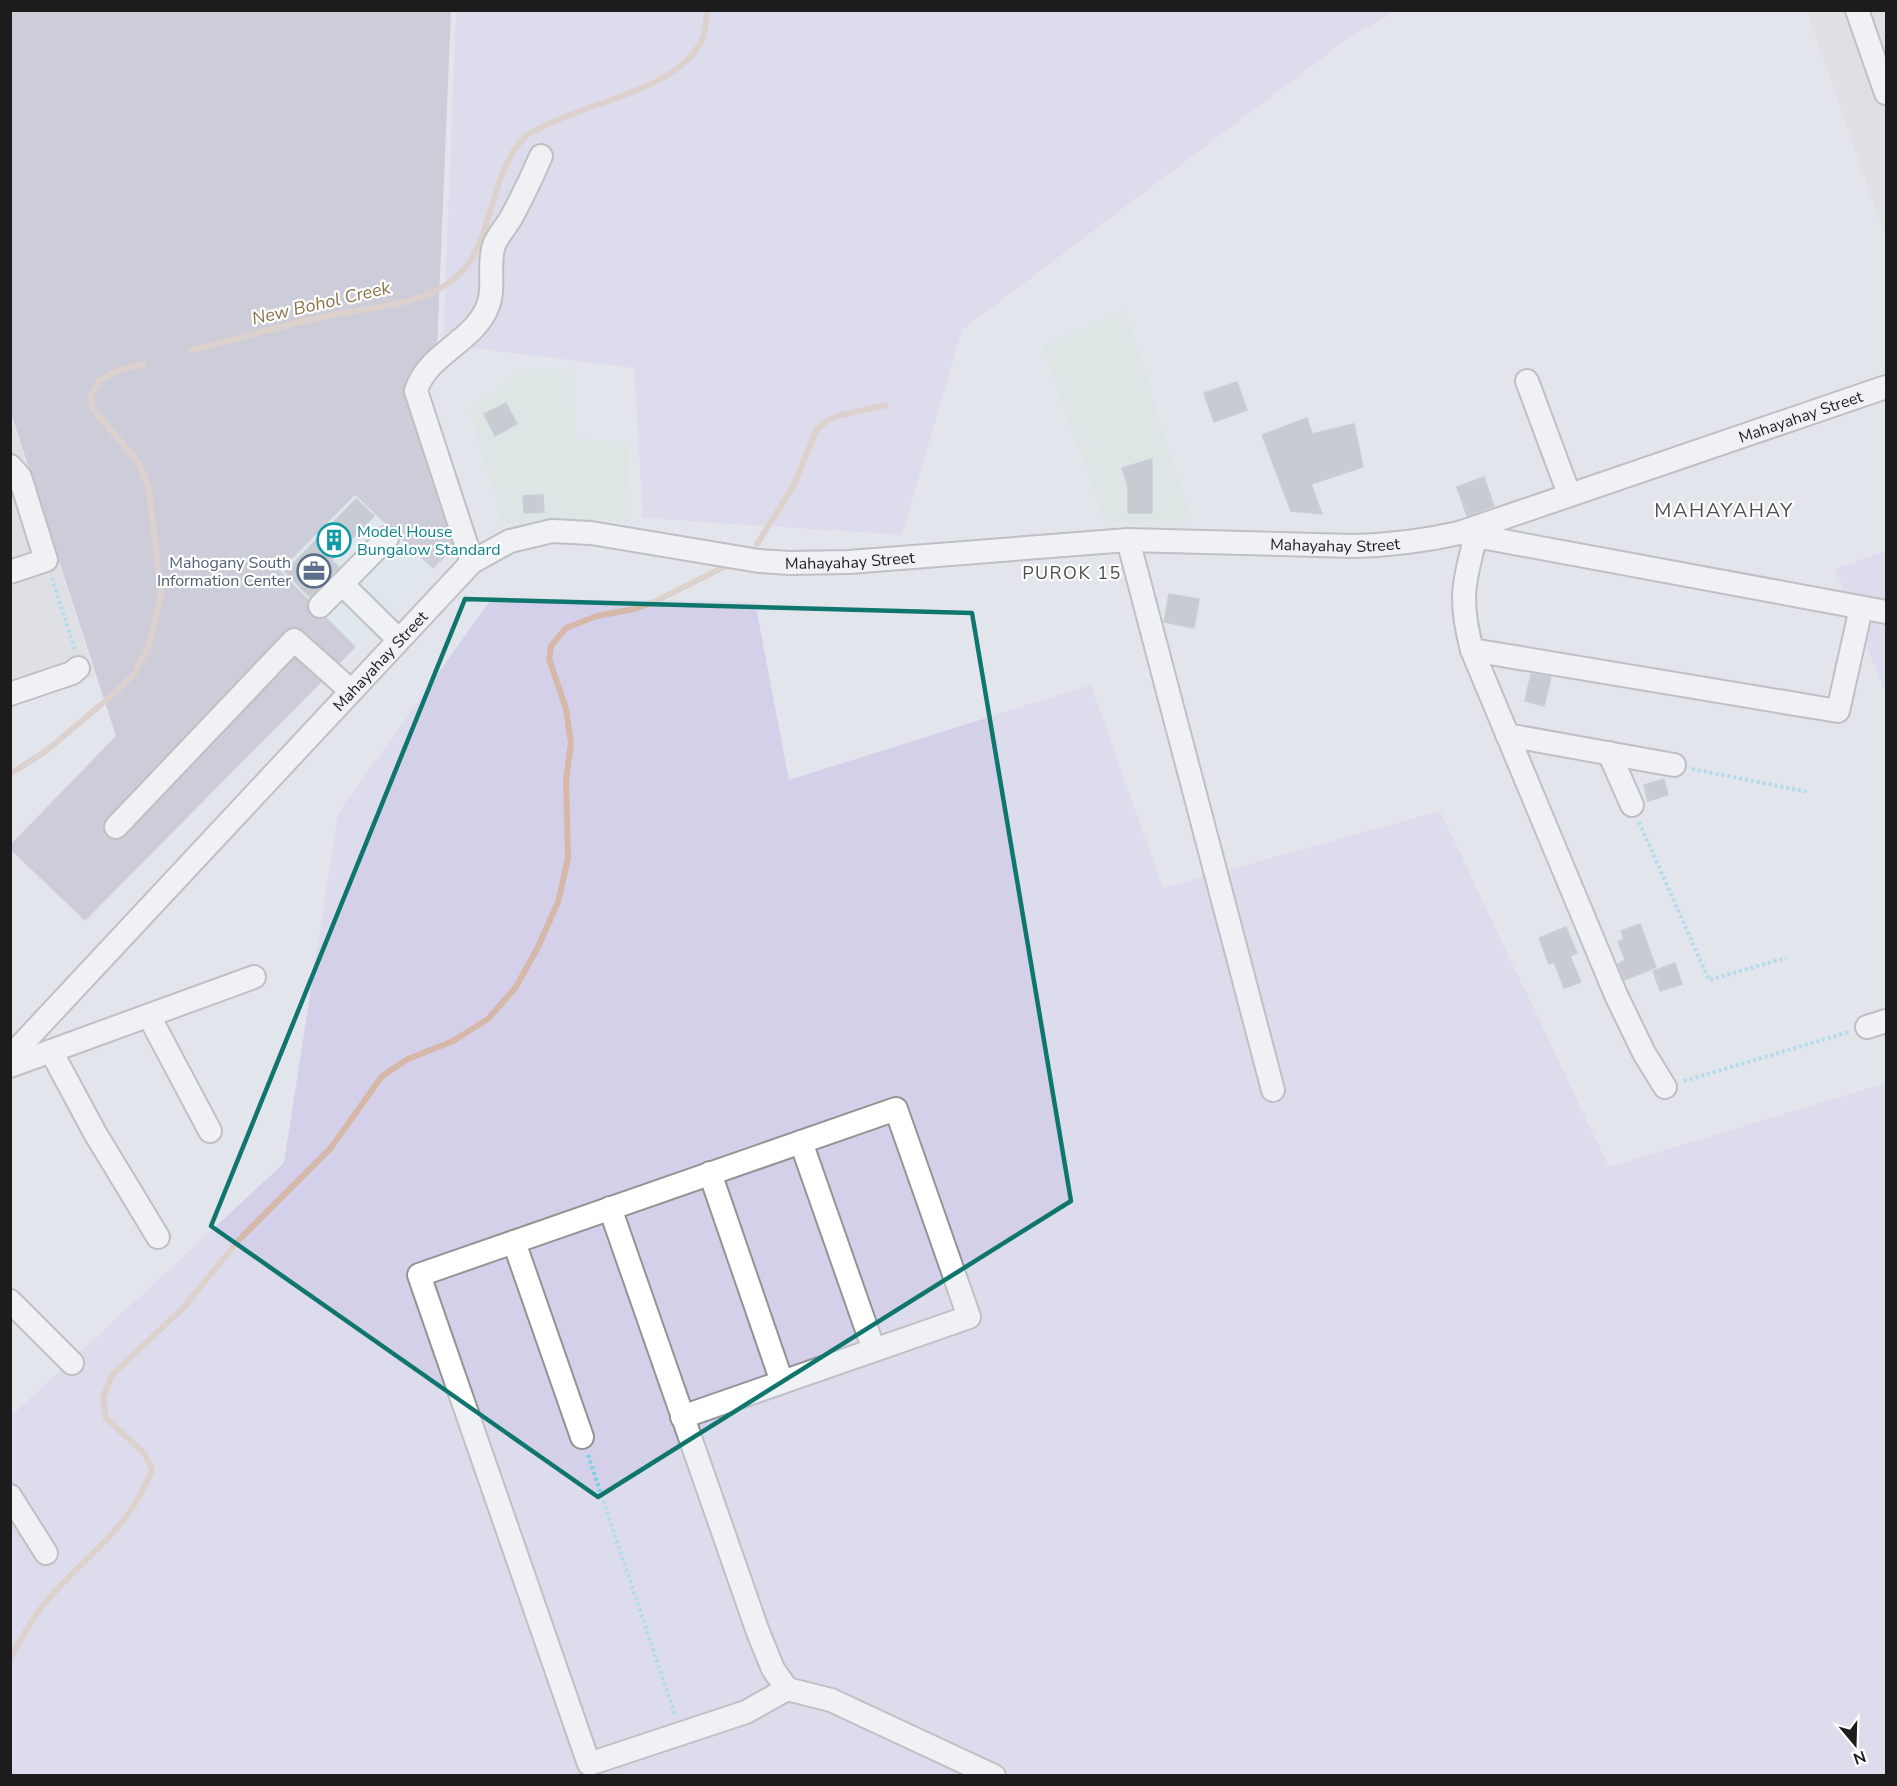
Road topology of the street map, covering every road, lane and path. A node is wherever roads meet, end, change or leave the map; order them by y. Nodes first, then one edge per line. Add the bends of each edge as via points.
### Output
1 (1857, 10) edge
2 (1879, 50) edge
3 (1887, 93) edge
4 (541, 156) dead end
5 (1527, 381) dead end
6 (1887, 387) edge
7 (10, 466) edge
8 (1569, 494) junction
9 (1467, 534) junction
10 (387, 538) dead end
11 (1128, 540) junction
12 (46, 560) junction
13 (472, 562) junction
14 (10, 572) edge
15 (342, 584) junction
16 (320, 606) dead end
17 (1861, 608) junction
18 (1887, 612) edge
19 (398, 639) junction
20 (1472, 650) junction
21 (78, 668) joint
22 (350, 690) junction
23 (10, 694) edge
24 (1507, 735) junction
25 (1609, 753) junction
26 (1674, 765) joint
27 (1809, 792) dead end
28 (1632, 805) joint
29 (116, 827) dead end
30 (1786, 958) dead end
31 (254, 977) dead end
32 (149, 1016) junction
33 (1877, 1024) edge
34 (51, 1051) junction
35 (10, 1057) edge
36 (10, 1066) edge
37 (1665, 1087) joint
38 (1272, 1090) dead end
39 (210, 1131) dead end
40 (801, 1142) junction
41 (710, 1173) junction
42 (610, 1209) junction
43 (158, 1237) dead end
44 (514, 1242) junction
45 (10, 1301) edge
46 (874, 1350) junction
47 (72, 1363) dead end
48 (782, 1382) junction
49 (682, 1417) junction
50 (582, 1437) joint
51 (10, 1496) edge
52 (46, 1553) dead end
53 (787, 1689) junction
54 (681, 1733) junction
55 (994, 1776) edge

1 - 2 street
2 - 3 street
4 - 13 street via 526,191 495,243 487,309 424,374 416,391
5 - 8 street
6 - 8 street, Mahayahay Street
7 - 12 street via 20,477
8 - 9 street, Mahayahay Street
9 - 11 street, Mahayahay Street via 1354,546
9 - 17 street
9 - 20 street via 1462,606
10 - 15 street
11 - 13 street, Mahayahay Street via 799,563 759,561 591,533 552,531 510,541
11 - 38 street
12 - 14 street
12 - 21 path
13 - 19 street, Mahayahay Street
15 - 16 street
15 - 19 street
17 - 18 street
17 - 20 street via 1838,711
19 - 22 street, Mahayahay Street
20 - 24 street
21 - 23 street
22 - 29 street via 294,640
22 - 35 street, Mahayahay Street
24 - 25 street
24 - 37 street via 1630,1027
25 - 26 street
25 - 28 street
26 - 27 path
28 - 30 path via 1709,980
31 - 32 street
32 - 34 street
32 - 39 street
33 - 37 path
34 - 36 street
34 - 43 street
40 - 41 street
40 - 46 street
40 - 46 street via 896,1108 969,1317
41 - 42 street
41 - 48 street
42 - 44 street
42 - 49 street
44 - 50 street
44 - 54 street via 419,1275 589,1764
45 - 47 street
46 - 48 street
48 - 49 street
49 - 53 street via 766,1654
50 - 54 path
51 - 52 street
53 - 54 street via 746,1712
53 - 55 street via 831,1700

